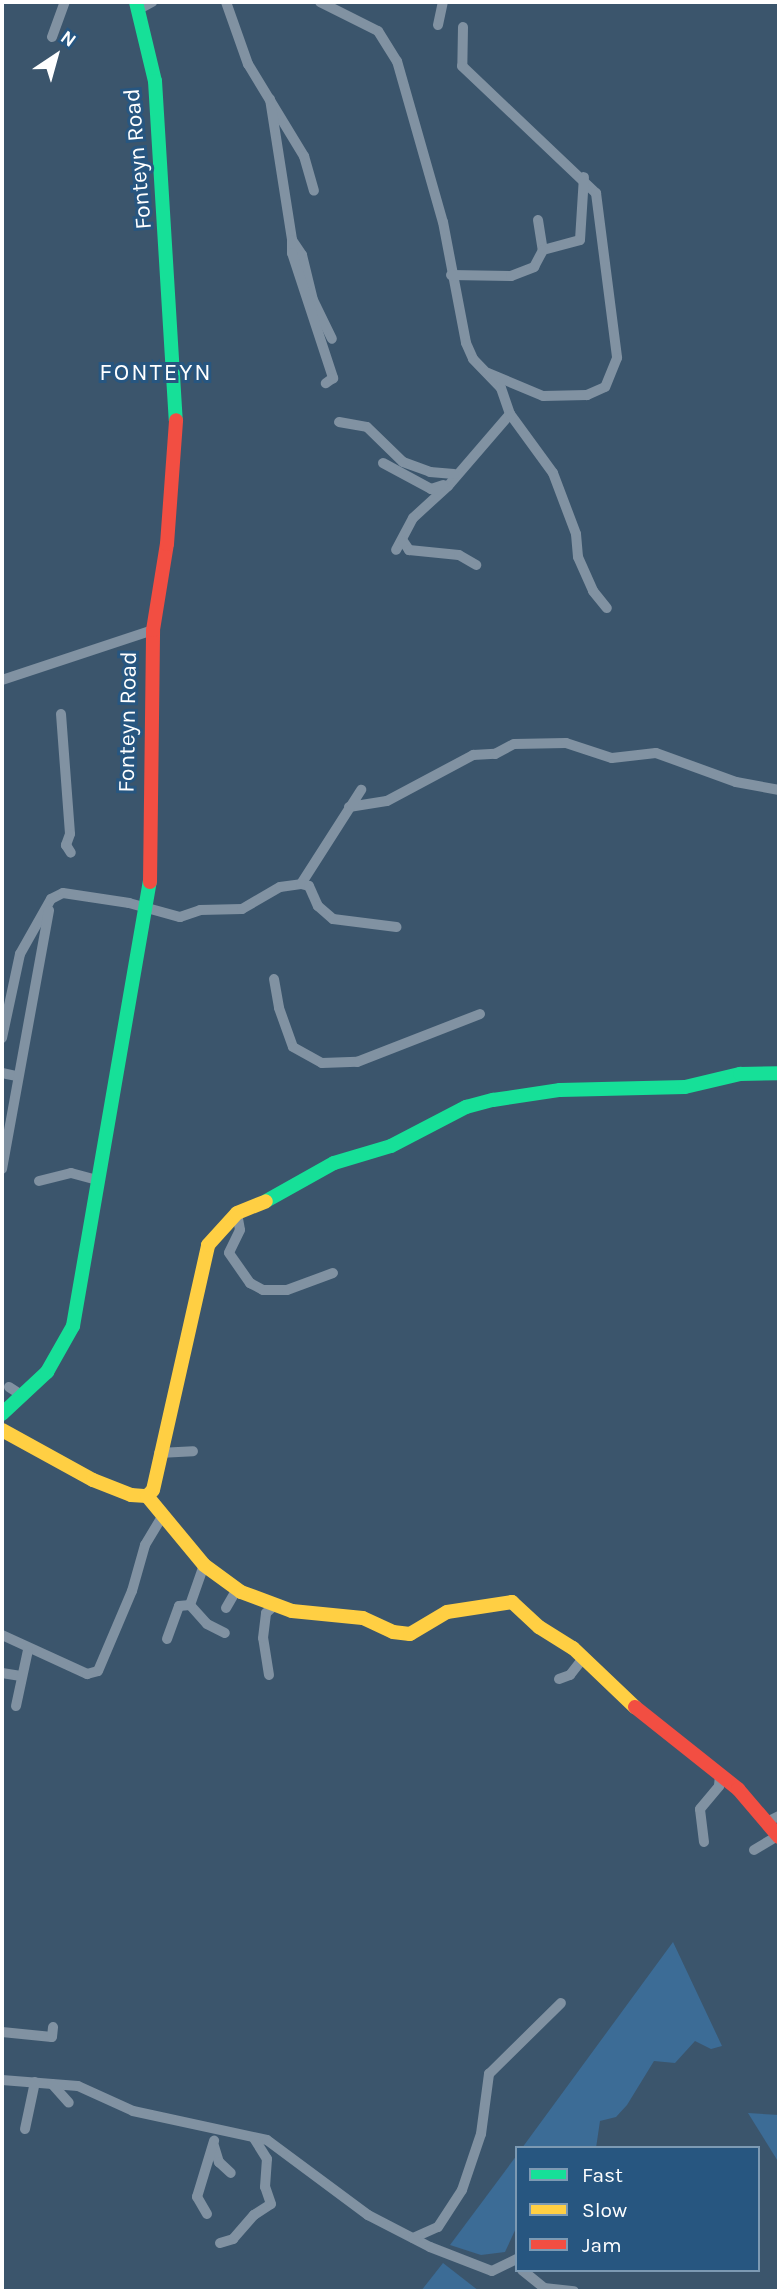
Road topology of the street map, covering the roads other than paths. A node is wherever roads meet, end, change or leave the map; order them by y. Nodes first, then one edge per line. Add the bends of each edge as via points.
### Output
1 (65, 2) edge
2 (226, 2) edge
3 (320, 2) edge
4 (443, 2) edge
5 (142, 4) edge
6 (438, 25) dead end
7 (463, 27) dead end
8 (52, 37) dead end
9 (270, 99) junction
10 (584, 177) junction
11 (314, 191) dead end
12 (538, 220) dead end
13 (292, 240) junction
14 (543, 250) junction
15 (451, 275) junction
16 (332, 339) dead end
17 (487, 373) junction
18 (326, 383) dead end
19 (510, 414) junction
20 (340, 422) dead end
21 (383, 463) dead end
22 (454, 474) junction
23 (404, 541) junction
24 (396, 550) dead end
25 (476, 565) dead end
26 (607, 608) dead end
27 (153, 629) junction
28 (2, 680) edge
29 (61, 714) dead end
30 (361, 790) dead end
31 (779, 790) edge
32 (349, 807) junction
33 (71, 853) dead end
34 (301, 884) junction
35 (51, 899) junction
36 (147, 909) junction
37 (396, 927) dead end
38 (274, 979) dead end
39 (480, 1014) dead end
40 (2, 1038) edge
41 (779, 1072) edge
42 (2, 1073) edge
43 (16, 1076) junction
44 (2, 1169) edge
45 (97, 1180) junction
46 (40, 1181) dead end
47 (237, 1213) junction
48 (333, 1273) dead end
49 (9, 1387) dead end
50 (23, 1395) junction
51 (2, 1414) edge
52 (2, 1430) edge
53 (193, 1451) dead end
54 (159, 1454) junction
55 (148, 1496) junction
56 (163, 1515) junction
57 (204, 1565) junction
58 (237, 1589) junction
59 (190, 1605) junction
60 (275, 1605) junction
61 (226, 1608) dead end
62 (225, 1633) dead end
63 (2, 1635) edge
64 (167, 1639) dead end
65 (28, 1650) junction
66 (584, 1657) junction
67 (2, 1673) edge
68 (269, 1675) dead end
69 (21, 1676) junction
70 (559, 1679) dead end
71 (16, 1706) dead end
72 (720, 1774) junction
73 (768, 1824) edge
74 (776, 1838) edge
75 (704, 1842) dead end
76 (754, 1850) dead end
77 (561, 2003) dead end
78 (53, 2027) dead end
79 (2, 2032) edge
80 (2, 2080) edge
81 (35, 2082) junction
82 (52, 2084) junction
83 (69, 2103) dead end
84 (25, 2129) dead end
85 (215, 2136) junction
86 (254, 2137) junction
87 (231, 2173) dead end
88 (207, 2214) dead end
89 (413, 2238) junction
90 (220, 2244) dead end
91 (515, 2261) edge
92 (524, 2272) edge
93 (574, 2291) edge

1 - 8 street
2 - 9 street via 248,64
3 - 15 street via 378,31 397,61 443,222
4 - 6 street
5 - 27 street, Fonteyn Road via 155,81 170,269 176,426 167,544
7 - 10 street via 462,66
9 - 11 street via 304,156
9 - 13 street
10 - 14 street via 580,240
10 - 17 street via 593,186 601,213 605,286 617,358 613,375 605,387 587,395 543,396
12 - 14 street
13 - 16 street via 302,255 313,300
13 - 18 street via 292,253 333,378
14 - 15 street via 534,267 511,276
15 - 17 street via 466,343
17 - 19 street via 500,388
19 - 22 street
19 - 26 street via 553,473 576,534 578,557 593,591
20 - 22 street via 367,427 403,462 430,472
21 - 22 street via 431,489
22 - 23 street via 448,486 413,518
23 - 24 street
23 - 25 street via 409,550 459,555
27 - 28 street
27 - 36 street, Fonteyn Road
29 - 33 street via 70,834 66,845
30 - 32 street
31 - 32 street via 736,782 656,753 612,758 566,743 514,744 495,754 473,755 387,801
32 - 34 street
34 - 36 street via 280,887 242,909 200,910 180,917
34 - 37 street via 309,886 318,906 333,919
35 - 36 street via 63,893
35 - 40 street via 20,954
35 - 43 street
36 - 45 street, Fonteyn Road
38 - 39 street via 293,1047 322,1063 358,1062
41 - 47 street via 740,1074 685,1087 560,1090 466,1107 391,1146 334,1163 283,1194
42 - 43 street
43 - 44 street
45 - 46 street via 71,1173
45 - 50 street, Fonteyn Road via 73,1326 47,1372
47 - 48 street via 240,1230 229,1253 232,1264 250,1283 263,1290 287,1290
47 - 54 street via 208,1245
49 - 50 street
50 - 51 street, Fonteyn Road
52 - 55 street via 93,1480 131,1495
53 - 54 street
54 - 55 street
55 - 56 street
56 - 57 street
56 - 65 street via 145,1545 132,1591 98,1671 87,1674
57 - 58 street
57 - 59 street
58 - 60 street
58 - 61 street
59 - 62 street via 207,1624
59 - 64 street via 179,1606
60 - 66 street via 363,1618 393,1632 410,1634 447,1612 512,1602 538,1627
60 - 68 street via 266,1613 263,1638
63 - 65 street
65 - 69 street
66 - 70 street via 570,1675
66 - 72 street via 615,1691
67 - 69 street
69 - 71 street
72 - 73 street
72 - 75 street via 719,1786 700,1809
73 - 74 street
74 - 76 street
77 - 89 street via 489,2074 481,2134 463,2190 438,2227
78 - 79 street via 52,2037
80 - 81 street
81 - 82 street
81 - 84 street
82 - 83 street
82 - 85 street via 78,2086 133,2112
85 - 86 street
85 - 87 street via 219,2162
85 - 88 street via 197,2197
86 - 89 street via 285,2150 322,2184
86 - 90 street via 267,2159 265,2188 271,2204 233,2239
89 - 91 street via 492,2271
92 - 93 street via 536,2284

